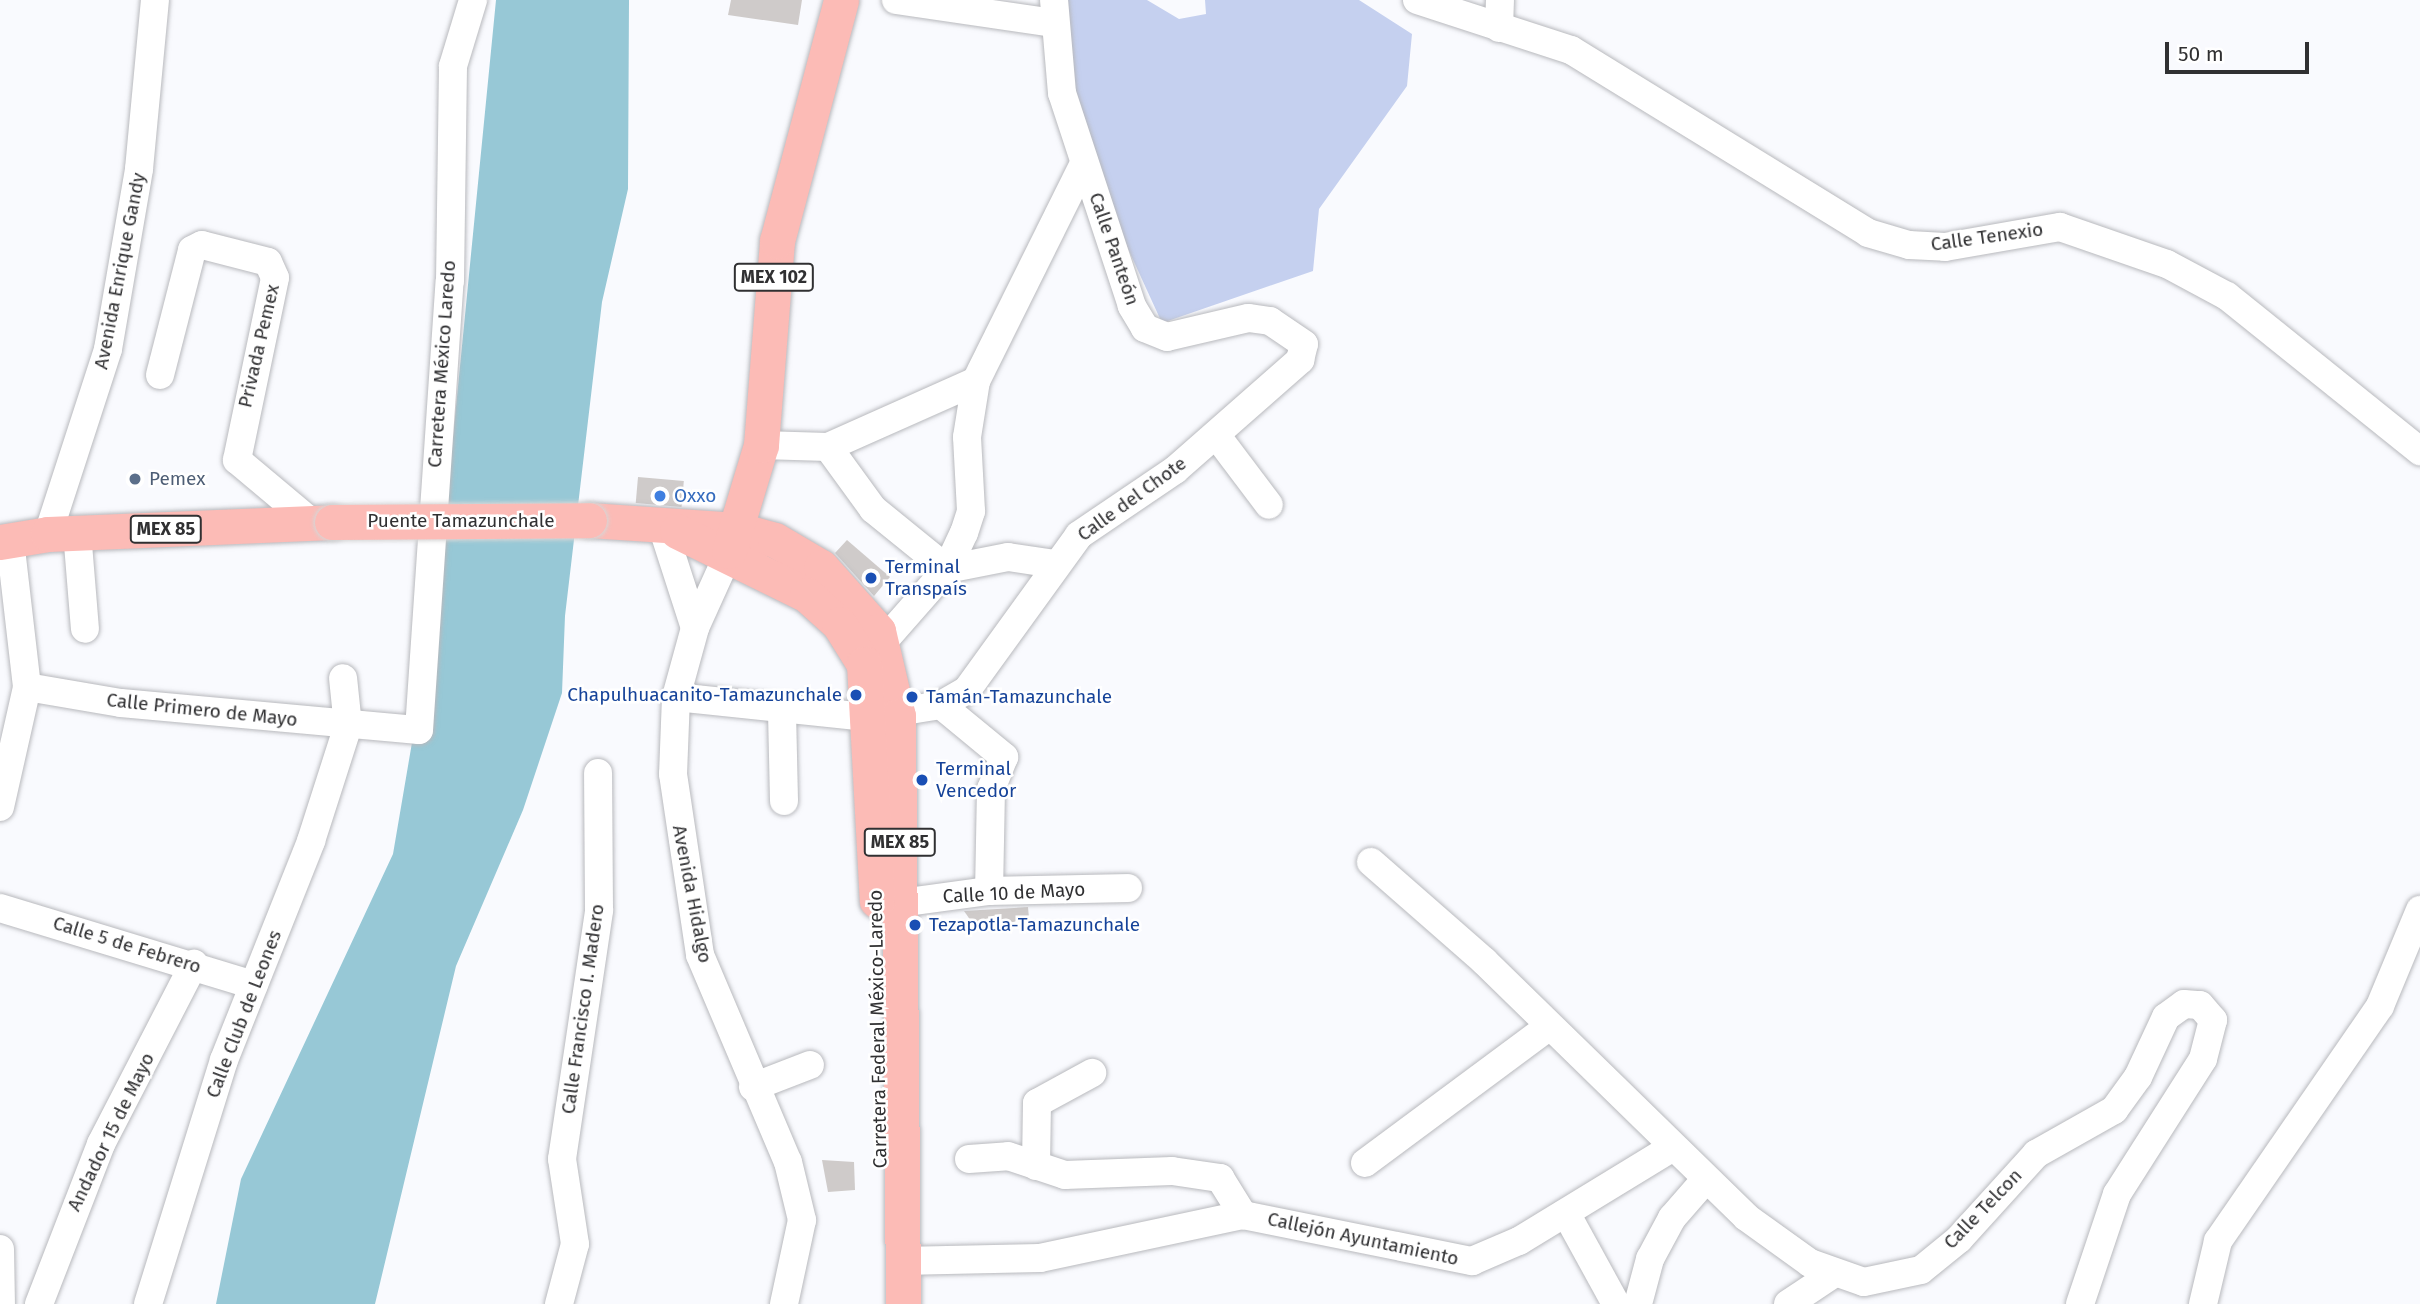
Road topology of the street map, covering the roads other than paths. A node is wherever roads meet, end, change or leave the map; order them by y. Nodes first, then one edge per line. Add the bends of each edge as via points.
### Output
1 (155, 0) edge
2 (472, 0) edge
3 (841, 0) edge
4 (896, 0) edge
5 (1417, 0) edge
6 (1054, 12) edge
7 (1500, 14) edge
8 (1084, 163) junction
9 (1304, 344) joint
10 (160, 375) dead end
11 (976, 381) junction
12 (1217, 436) junction
13 (761, 445) junction
14 (828, 447) junction
15 (2420, 451) edge
16 (1269, 505) dead end
17 (321, 522) junction
18 (665, 526) junction
19 (63, 533) junction
20 (5, 541) edge
21 (732, 544) junction
22 (1055, 564) junction
23 (947, 569) junction
24 (695, 628) junction
25 (85, 629) dead end
26 (883, 643) junction
27 (343, 678) dead end
28 (27, 687) junction
29 (676, 697) junction
30 (941, 705) junction
31 (782, 712) junction
32 (883, 717) junction
33 (348, 726) junction
34 (419, 730) joint
35 (597, 773) dead end
36 (784, 801) dead end
37 (0, 807) edge
38 (1371, 862) dead end
39 (1128, 888) dead end
40 (989, 891) junction
41 (900, 902) junction
42 (0, 908) edge
43 (2420, 910) edge
44 (194, 964) junction
45 (254, 985) junction
46 (1547, 1028) junction
47 (810, 1065) dead end
48 (1092, 1073) dead end
49 (753, 1087) junction
50 (1673, 1147) junction
51 (888, 1159) junction
52 (969, 1159) dead end
53 (1365, 1163) dead end
54 (1036, 1166) junction
55 (1706, 1179) junction
56 (1566, 1213) junction
57 (1242, 1215) junction
58 (0, 1248) edge
59 (901, 1261) junction
60 (1833, 1274) junction
61 (1, 1304) edge
62 (39, 1304) edge
63 (148, 1304) edge
64 (559, 1304) edge
65 (784, 1304) edge
66 (880, 1304) edge
67 (903, 1304) edge
68 (1616, 1304) edge
69 (1638, 1304) edge
70 (1788, 1304) edge
71 (2080, 1304) edge
72 (2203, 1304) edge

1 - 19 street, Avenida Enrique Gandy via 139,169 108,349
2 - 34 street, Carretera México Laredo via 453,66 450,281
3 - 13 main road, MEX 102 via 777,241
4 - 6 street
5 - 7 street, Calle Tenexio
6 - 8 street, Calle Panteón via 1062,93
7 - 15 street, Calle Tenexio via 1571,50 1868,233 1909,245 1945,247 2060,227 2167,264 2227,296
8 - 9 street, Calle Panteón via 1132,306 1145,328 1167,337 1248,318 1270,321
8 - 11 street
9 - 12 street, Calle del Chote via 1300,360
10 - 17 street, Privada Pemex via 192,250 202,245 268,262 275,278 237,460
11 - 14 street
11 - 23 street via 967,437 971,511
12 - 16 street
12 - 22 street, Calle del Chote via 1139,498 1079,535
13 - 14 street
13 - 21 main road, MEX 102
14 - 23 street via 873,509
17 - 18 main road, Puente Tamazunchale / MEX 85, bridge via 589,520
17 - 19 main road, MEX 85
18 - 21 main road, Carretera Federal México-Laredo / MEX 85
18 - 24 street
19 - 20 main road, MEX 85
19 - 25 street
20 - 28 street
21 - 24 street, Avenida Hidalgo
21 - 26 main road, Carretera Federal México-Laredo / MEX 85 via 775,540 821,567
21 - 32 main road, Carretera Federal México-Laredo / MEX 85 via 807,595 839,624 864,664
22 - 23 street via 1008,557
22 - 30 street, Calle del Chote via 1023,620 975,680
23 - 26 street
24 - 29 street, Avenida Hidalgo
26 - 32 main road, Carretera Federal México-Laredo / MEX 85
27 - 33 street
28 - 33 street, Calle Primero de Mayo
28 - 37 street
29 - 31 street, Calle del Chote
29 - 49 street, Avenida Hidalgo via 673,774 700,955
30 - 32 street, Calle del Chote
30 - 40 street via 1004,757 990,789
31 - 32 street, Calle del Chote
31 - 36 street
32 - 41 main road, Carretera Federal México-Laredo / MEX 85
32 - 51 main road, Carretera Federal México-Laredo / MEX 85
33 - 34 street, Calle Primero de Mayo
33 - 45 street, Calle Club de Leones
35 - 64 street, Calle Francisco I. Madero via 599,910 562,1159 575,1244
38 - 46 street, Calle Telcon via 1484,961
39 - 40 street, Calle 10 de Mayo
40 - 41 street, Calle 10 de Mayo
41 - 51 main road, Carretera Federal México-Laredo / MEX 85
42 - 44 street, Calle 5 de Febrero
43 - 72 street via 2379,1006 2218,1241
44 - 45 street, Calle 5 de Febrero
44 - 62 street, Andador 15 de Mayo via 101,1144
45 - 63 street, Calle Club de Leones
46 - 50 street, Calle Telcon
46 - 53 street
47 - 49 street
48 - 54 street via 1037,1103
49 - 65 street, Avenida Hidalgo via 788,1162 802,1220
50 - 55 street, Calle Telcon
50 - 56 street, Callejón Ayuntamiento
51 - 59 main road, Carretera Federal México-Laredo / MEX 85
51 - 66 main road, Carretera Federal México-Laredo / MEX 85
52 - 54 street via 1008,1156
54 - 57 street via 1065,1175 1172,1171 1220,1178
55 - 60 street, Calle Telcon via 1746,1217
55 - 69 street via 1667,1228
56 - 57 street, Callejón Ayuntamiento via 1472,1261
56 - 68 street
57 - 59 street, Callejón Ayuntamiento via 1040,1258
58 - 61 street
59 - 67 main road, Carretera Federal México-Laredo / MEX 85
60 - 70 street
60 - 71 street, Calle Telcon via 1864,1282 1921,1270 1959,1239 2036,1154 2114,1110 2138,1077 2166,1017 2184,1004 2200,1005 2213,1020 2203,1059 2117,1194

